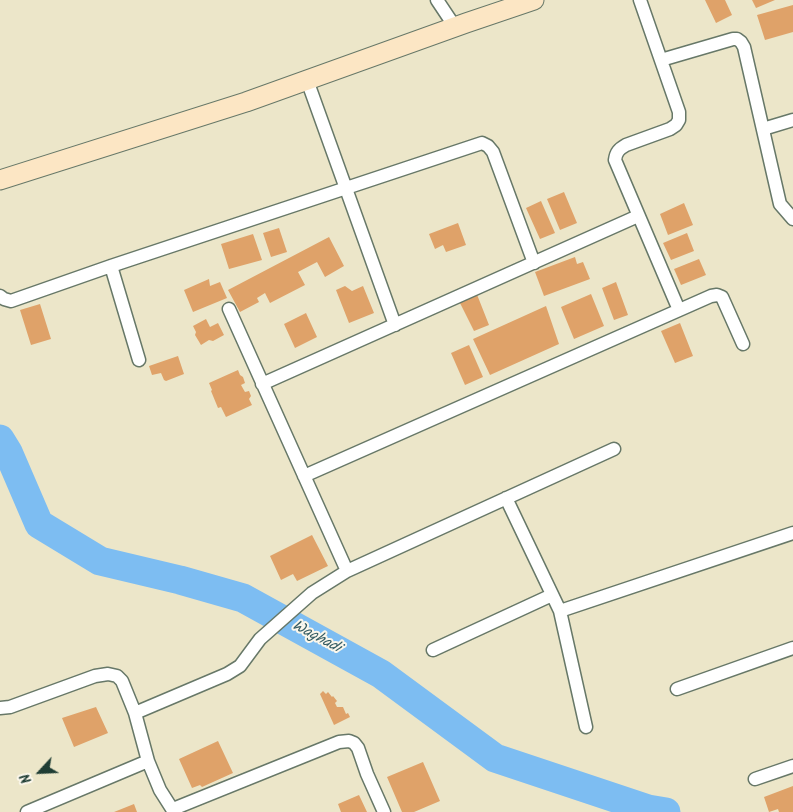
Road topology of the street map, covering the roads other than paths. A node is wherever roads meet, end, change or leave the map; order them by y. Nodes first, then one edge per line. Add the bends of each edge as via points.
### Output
1 (437, 0) edge
2 (534, 0) edge
3 (640, 0) edge
4 (455, 27) junction
5 (661, 60) junction
6 (306, 80) junction
7 (793, 120) edge
8 (763, 129) junction
9 (0, 180) edge
10 (346, 188) junction
11 (638, 216) junction
12 (793, 219) edge
13 (534, 263) junction
14 (111, 266) junction
15 (0, 296) edge
16 (229, 310) dead end
17 (679, 310) junction
18 (395, 325) junction
19 (743, 344) dead end
20 (139, 360) dead end
21 (262, 384) junction
22 (614, 449) dead end
23 (304, 476) junction
24 (506, 498) junction
25 (793, 533) edge
26 (347, 571) junction
27 (552, 595) junction
28 (560, 611) junction
29 (793, 648) edge
30 (433, 650) dead end
31 (676, 688) dead end
32 (0, 708) edge
33 (135, 713) junction
34 (586, 727) dead end
35 (148, 761) junction
36 (793, 766) edge
37 (755, 779) dead end
38 (174, 811) edge
39 (27, 812) edge
40 (384, 812) edge

1 - 4 street
2 - 4 street
3 - 5 street
4 - 6 street
5 - 8 street via 737,38 744,47
5 - 11 street via 679,120 670,129 619,149 615,160
6 - 9 street
6 - 10 street
7 - 8 street
8 - 12 street via 780,204
10 - 13 street via 482,143 493,152
10 - 14 street
10 - 18 street
11 - 13 street
11 - 17 street
13 - 18 street
14 - 15 street via 11,301
14 - 20 street
16 - 21 street
17 - 19 street via 711,296 722,297
17 - 23 street
18 - 21 street
21 - 23 street
22 - 24 street
23 - 26 street
24 - 26 street
24 - 27 street
25 - 28 street
26 - 33 street via 312,593 260,639 240,666
27 - 28 street
27 - 30 street
28 - 34 street
29 - 31 street
32 - 33 street via 108,674 118,676 122,681
33 - 35 street
35 - 38 street via 160,790
35 - 39 street
36 - 37 street
38 - 40 street via 339,742 349,741 358,748

